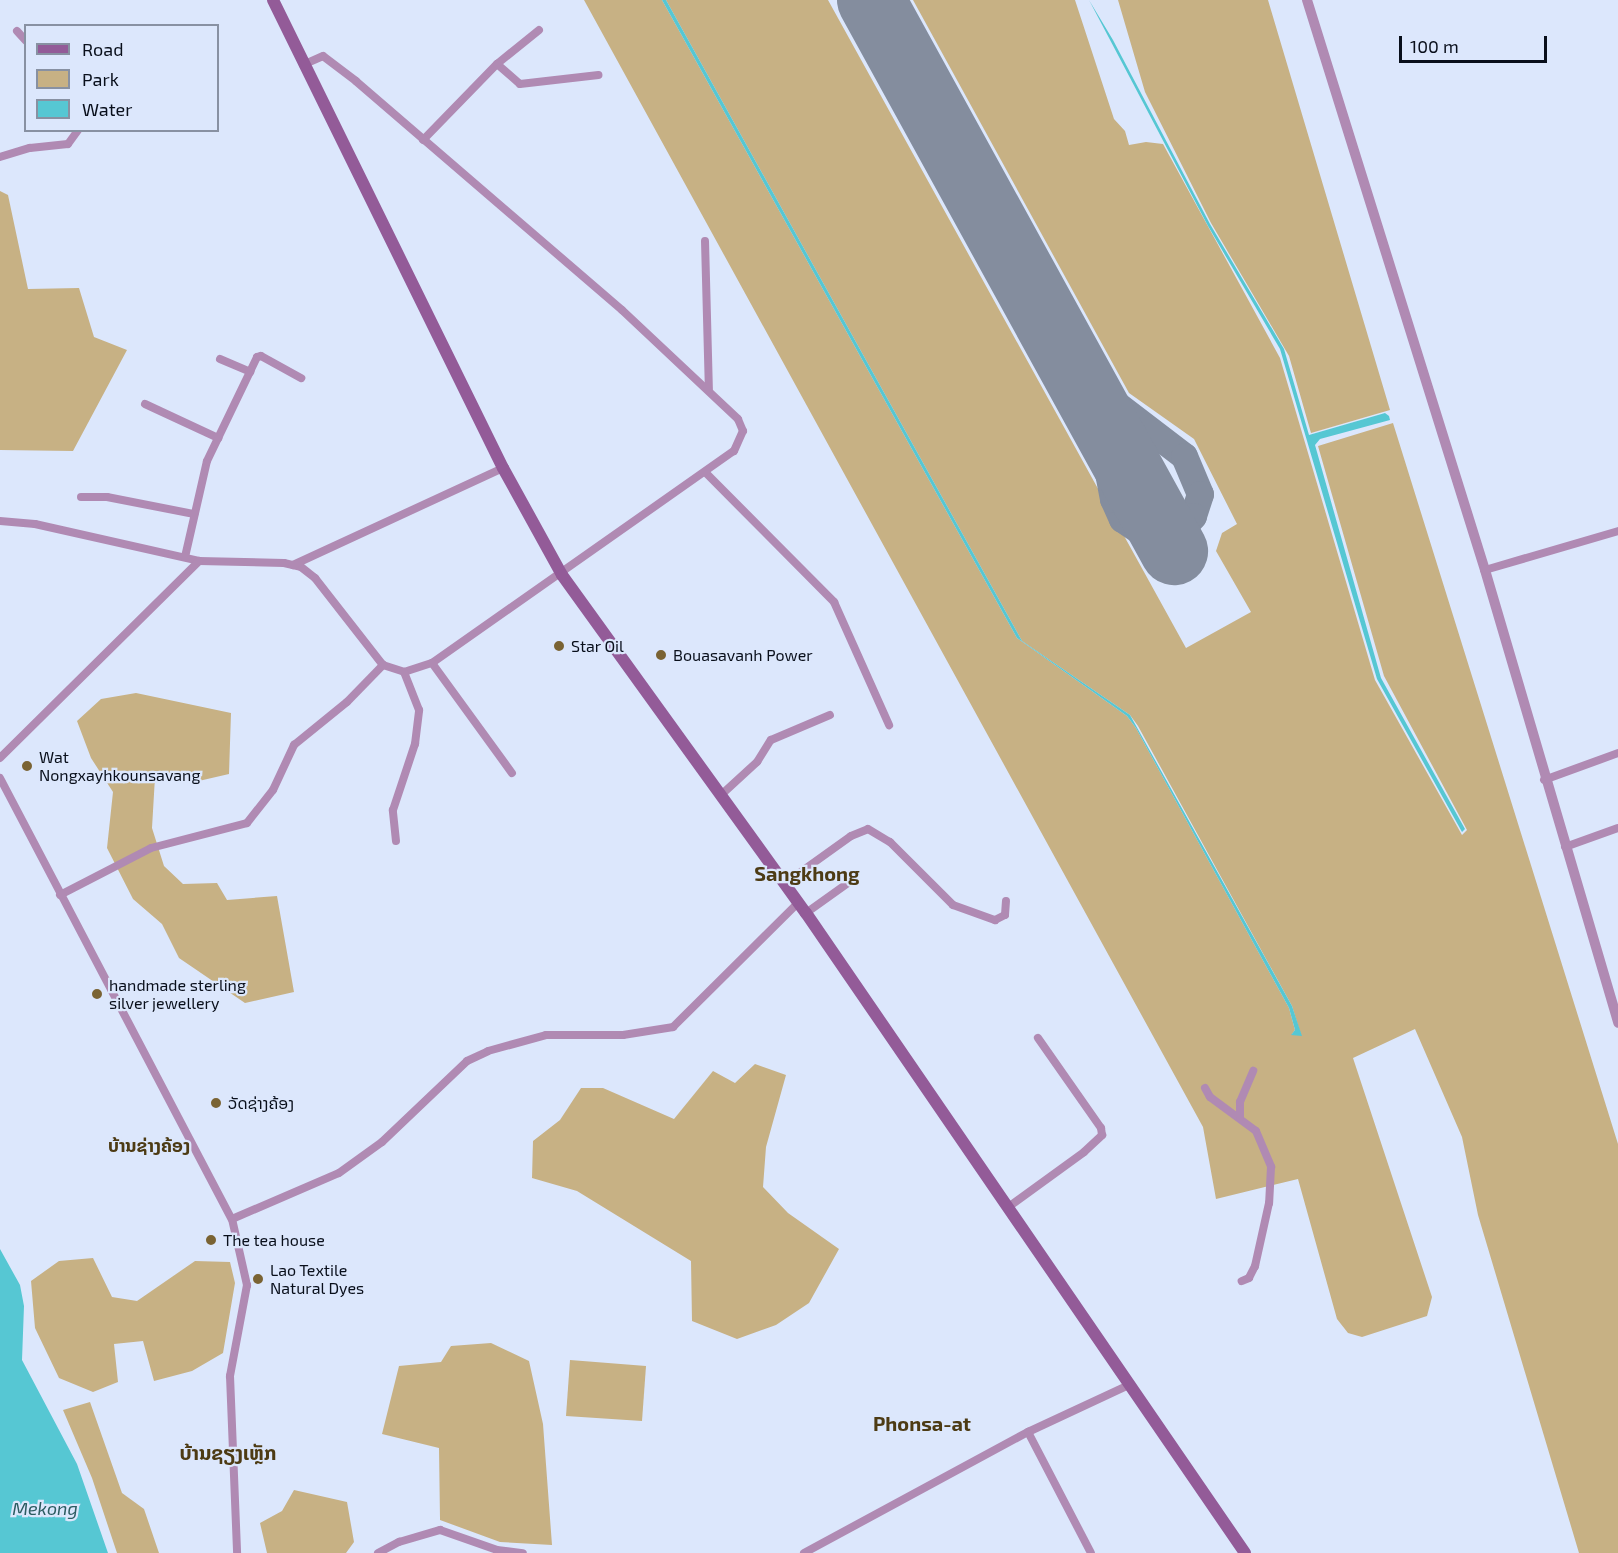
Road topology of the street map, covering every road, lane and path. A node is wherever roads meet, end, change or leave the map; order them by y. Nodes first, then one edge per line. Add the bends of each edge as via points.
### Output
1 (273, 0) edge
2 (1307, 0) edge
3 (539, 30) dead end
4 (17, 31) dead end
5 (24, 39) edge
6 (497, 64) junction
7 (303, 65) junction
8 (598, 75) dead end
9 (77, 132) edge
10 (423, 140) junction
11 (0, 157) edge
12 (705, 241) dead end
13 (220, 359) dead end
14 (250, 372) junction
15 (301, 378) dead end
16 (709, 389) junction
17 (145, 404) dead end
18 (218, 438) junction
19 (503, 468) junction
20 (706, 473) junction
21 (81, 497) dead end
22 (194, 514) junction
23 (0, 521) edge
24 (1618, 531) edge
25 (185, 557) junction
26 (200, 561) junction
27 (293, 565) junction
28 (1485, 570) junction
29 (562, 575) junction
30 (432, 663) junction
31 (383, 665) junction
32 (404, 672) junction
33 (830, 715) dead end
34 (889, 725) dead end
35 (1618, 753) edge
36 (0, 758) edge
37 (512, 773) dead end
38 (0, 778) edge
39 (1544, 780) junction
40 (721, 795) junction
41 (1618, 828) edge
42 (396, 841) dead end
43 (1565, 847) junction
44 (848, 883) dead end
45 (784, 884) junction
46 (60, 895) junction
47 (1006, 901) dead end
48 (798, 903) junction
49 (806, 913) junction
50 (1618, 1023) edge
51 (1038, 1038) dead end
52 (1253, 1071) dead end
53 (1205, 1088) dead end
54 (1240, 1117) junction
55 (1007, 1208) junction
56 (232, 1219) junction
57 (1242, 1281) dead end
58 (1129, 1385) junction
59 (1028, 1432) junction
60 (237, 1553) edge
61 (378, 1553) edge
62 (523, 1553) edge
63 (804, 1553) edge
64 (1091, 1553) edge
65 (1245, 1553) edge

1 - 7 main road
2 - 28 street
3 - 6 street
4 - 5 street
6 - 8 street via 520,84
6 - 10 street
7 - 10 street via 323,56
7 - 19 main road
9 - 11 street via 68,144 30,148
10 - 16 street
12 - 16 street
13 - 14 street
14 - 15 street via 261,356
14 - 18 street
16 - 20 street via 738,419 743,431 734,451
17 - 18 street
18 - 22 street via 207,460
19 - 27 street
19 - 29 main road
20 - 29 street
20 - 34 street via 834,602
21 - 22 street via 107,497
22 - 25 street
23 - 25 street via 35,524
24 - 28 street
25 - 26 street
26 - 27 street
26 - 36 street
27 - 31 street via 308,570
28 - 39 street
29 - 30 street
29 - 40 main road
30 - 32 street
30 - 37 street
31 - 32 street
31 - 46 street via 294,745 273,790 247,823 151,848
32 - 42 street via 419,710 415,744 393,810
33 - 40 street via 771,740 758,762
35 - 39 street
38 - 46 street
39 - 43 street
40 - 45 main road
41 - 43 street
43 - 50 street
44 - 49 street
45 - 47 street via 851,836 868,829 890,842 953,905 995,920 1005,915
45 - 48 main road
46 - 56 street
48 - 49 main road
48 - 56 street via 673,1028 623,1035 546,1035 488,1051 467,1061 382,1142 339,1173
49 - 55 main road
51 - 55 street via 1101,1128 1102,1135
52 - 54 street via 1240,1102
53 - 54 street via 1209,1097
54 - 57 street via 1256,1131 1271,1167 1269,1203 1255,1266
55 - 58 main road
56 - 60 street via 247,1285 230,1386
58 - 59 street
58 - 65 main road
59 - 63 street
59 - 64 street
61 - 62 street via 399,1542 440,1530 497,1550

